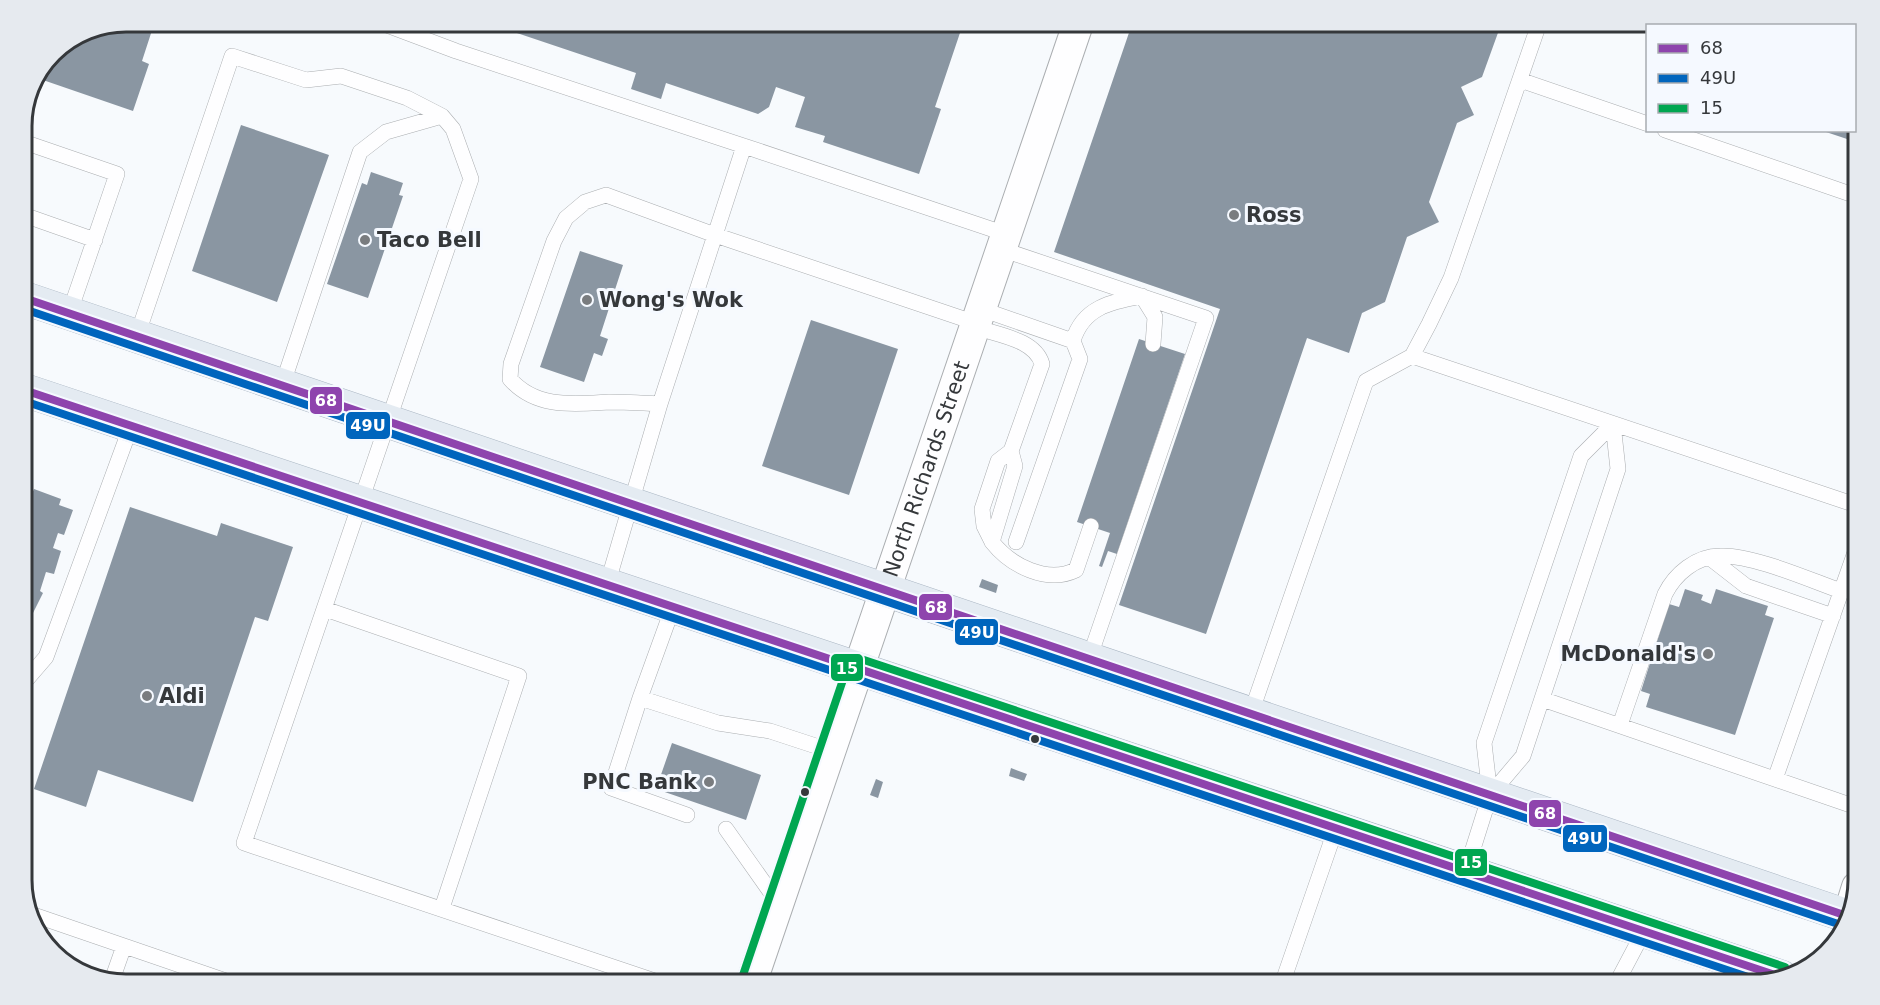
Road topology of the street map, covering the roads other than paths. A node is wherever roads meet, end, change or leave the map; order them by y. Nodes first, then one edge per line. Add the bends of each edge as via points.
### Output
1 (405, 32) edge
2 (1075, 32) edge
3 (1536, 32) edge
4 (1520, 81) junction
5 (442, 116) junction
6 (1646, 124) edge
7 (1671, 132) edge
8 (32, 145) edge
9 (744, 146) junction
10 (1848, 193) edge
11 (32, 218) edge
12 (715, 235) junction
13 (95, 240) junction
14 (1004, 241) junction
15 (1142, 296) junction
16 (32, 301) edge
17 (69, 314) junction
18 (978, 320) junction
19 (137, 336) junction
20 (1073, 341) junction
21 (1153, 344) dead end
22 (1412, 356) junction
23 (282, 386) junction
24 (32, 394) edge
25 (660, 404) junction
26 (389, 421) junction
27 (1613, 424) junction
28 (131, 426) junction
29 (361, 502) junction
30 (1848, 502) edge
31 (631, 504) junction
32 (1091, 526) dead end
33 (1016, 542) dead end
34 (1710, 558) junction
35 (1848, 572) edge
36 (607, 585) junction
37 (886, 590) junction
38 (1841, 591) junction
39 (673, 607) junction
40 (325, 609) junction
41 (1833, 616) junction
42 (1089, 659) junction
43 (858, 668) junction
44 (32, 673) edge
45 (640, 698) junction
46 (1542, 699) junction
47 (1251, 713) junction
48 (1620, 725) junction
49 (831, 751) junction
50 (1775, 779) junction
51 (1490, 795) junction
52 (1848, 804) edge
53 (687, 815) dead end
54 (1336, 828) junction
55 (726, 829) dead end
56 (1466, 871) junction
57 (779, 904) junction
58 (1845, 905) edge
59 (442, 908) junction
60 (39, 917) edge
61 (1644, 931) junction
62 (124, 946) junction
63 (115, 973) edge
64 (1769, 973) edge
65 (198, 974) edge
66 (635, 974) edge
67 (754, 974) edge
68 (1285, 974) edge
69 (1621, 974) edge

1 - 9 lane
2 - 14 street, North Richards Street
3 - 4 lane
4 - 6 lane
4 - 22 lane via 1451,278
5 - 19 lane via 407,98 341,76 306,81 232,56
5 - 23 lane via 386,132 360,152
5 - 26 lane via 453,129 471,180
7 - 10 lane
8 - 13 lane via 117,174
9 - 12 lane
9 - 14 lane
11 - 13 lane
12 - 18 lane
12 - 25 lane
12 - 25 lane via 606,195 585,202 566,218 554,241 511,364 510,379 518,389 560,405
13 - 17 lane
14 - 15 lane
14 - 18 street, North Richards Street
15 - 20 lane via 1110,302 1092,311 1077,329
15 - 21 lane via 1155,317
15 - 42 lane via 1206,318
16 - 17 main road
17 - 19 main road
18 - 20 lane
18 - 32 lane via 1039,352 1042,364 1011,451 1016,466 992,542 1008,560 1062,577 1076,570
18 - 37 street, North Richards Street
19 - 23 main road
20 - 33 lane via 1080,359
22 - 27 lane
22 - 47 lane via 1366,381
23 - 26 main road
24 - 28 main road
25 - 31 lane
26 - 29 lane
26 - 31 main road
27 - 30 lane
27 - 46 lane via 1618,468
27 - 51 lane via 1581,456 1484,743
28 - 29 main road
28 - 44 lane via 46,657
29 - 36 main road
29 - 40 lane
31 - 36 lane
31 - 37 main road
34 - 38 lane via 1740,558
34 - 41 lane via 1746,586
34 - 48 lane via 1699,561 1672,581
35 - 38 lane
36 - 39 main road
37 - 42 main road
37 - 43 street, North Richards Street
38 - 41 lane
39 - 43 main road
39 - 45 lane
40 - 59 lane via 519,676
40 - 59 lane via 244,843
41 - 50 lane
42 - 47 main road
43 - 49 street, North Richards Street
43 - 54 main road
45 - 49 lane via 718,723 770,731
45 - 53 lane via 611,788
46 - 48 lane
46 - 51 lane via 1523,756
47 - 51 main road
48 - 50 lane
49 - 57 street, North Richards Street
50 - 52 lane
51 - 56 lane
51 - 58 main road
54 - 56 main road
54 - 68 lane
55 - 57 lane
56 - 61 main road
57 - 67 street, North Richards Street
59 - 66 lane
60 - 62 lane
61 - 64 main road
61 - 69 lane
62 - 63 lane
62 - 65 lane

